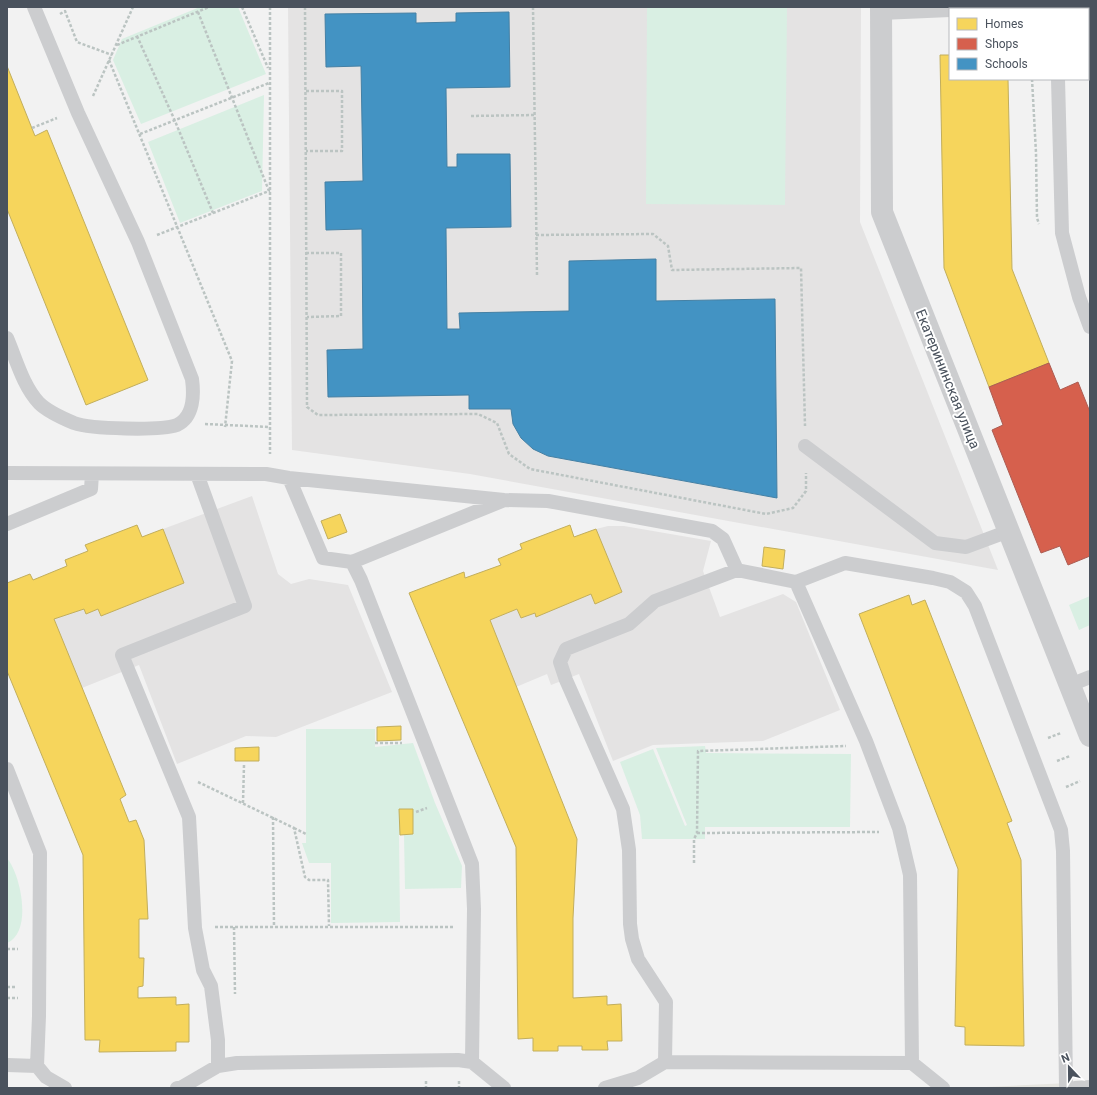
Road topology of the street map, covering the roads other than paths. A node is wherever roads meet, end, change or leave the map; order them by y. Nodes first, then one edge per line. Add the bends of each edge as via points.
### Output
1 (34, 7) edge
2 (1022, 7) edge
3 (1073, 7) edge
4 (994, 8) edge
5 (1090, 8) edge
6 (881, 10) edge
7 (949, 10) edge
8 (1058, 80) edge
9 (1090, 327) edge
10 (7, 338) edge
11 (805, 446) road end
12 (7, 473) edge
13 (92, 474) junction
14 (197, 474) junction
15 (289, 478) junction
16 (504, 500) junction
17 (7, 524) edge
18 (1009, 531) junction
19 (352, 562) junction
20 (737, 570) junction
21 (796, 582) junction
22 (1090, 676) edge
23 (1070, 685) junction
24 (1090, 736) edge
25 (7, 769) edge
26 (472, 1062) junction
27 (665, 1062) junction
28 (912, 1063) junction
29 (7, 1065) edge
30 (37, 1066) junction
31 (218, 1066) junction
32 (1090, 1087) edge
33 (65, 1088) edge
34 (177, 1088) edge
35 (504, 1088) edge
36 (605, 1088) edge
37 (943, 1088) edge
38 (1066, 1088) edge
39 (1075, 1088) edge

1 - 10 lane via 78,113 138,242 192,379 194,395 187,415 177,424 154,429 75,423 52,413 29,390
2 - 4 lane
3 - 5 lane
6 - 7 lane
6 - 18 street, Екатерининская улица via 882,212
8 - 9 lane via 1062,233
11 - 18 lane via 935,543 966,547
12 - 13 lane
13 - 14 lane
13 - 17 lane via 91,489
14 - 15 lane via 266,474
14 - 31 lane via 245,606 122,655 189,817 195,928 203,970 211,986 218,1040
15 - 16 lane
15 - 19 lane via 323,558
16 - 19 lane
16 - 20 lane via 548,501 712,531 723,539
18 - 23 street, Екатерининская улица
19 - 26 lane via 472,864
20 - 21 lane
20 - 27 lane via 655,601 629,624 566,649 560,662 623,809 628,850 632,939 638,960 666,1002
21 - 28 lane via 866,741 899,828 910,875
21 - 38 lane via 845,563 950,582 966,592 974,606 1061,830 1064,851
22 - 23 lane
23 - 24 street, Екатерининская улица
25 - 30 lane via 40,853
26 - 31 lane via 285,1062
26 - 35 lane
27 - 28 lane
27 - 36 lane via 638,1078
28 - 37 lane
29 - 30 lane
30 - 33 lane via 46,1077
31 - 34 lane via 182,1088
32 - 39 lane

